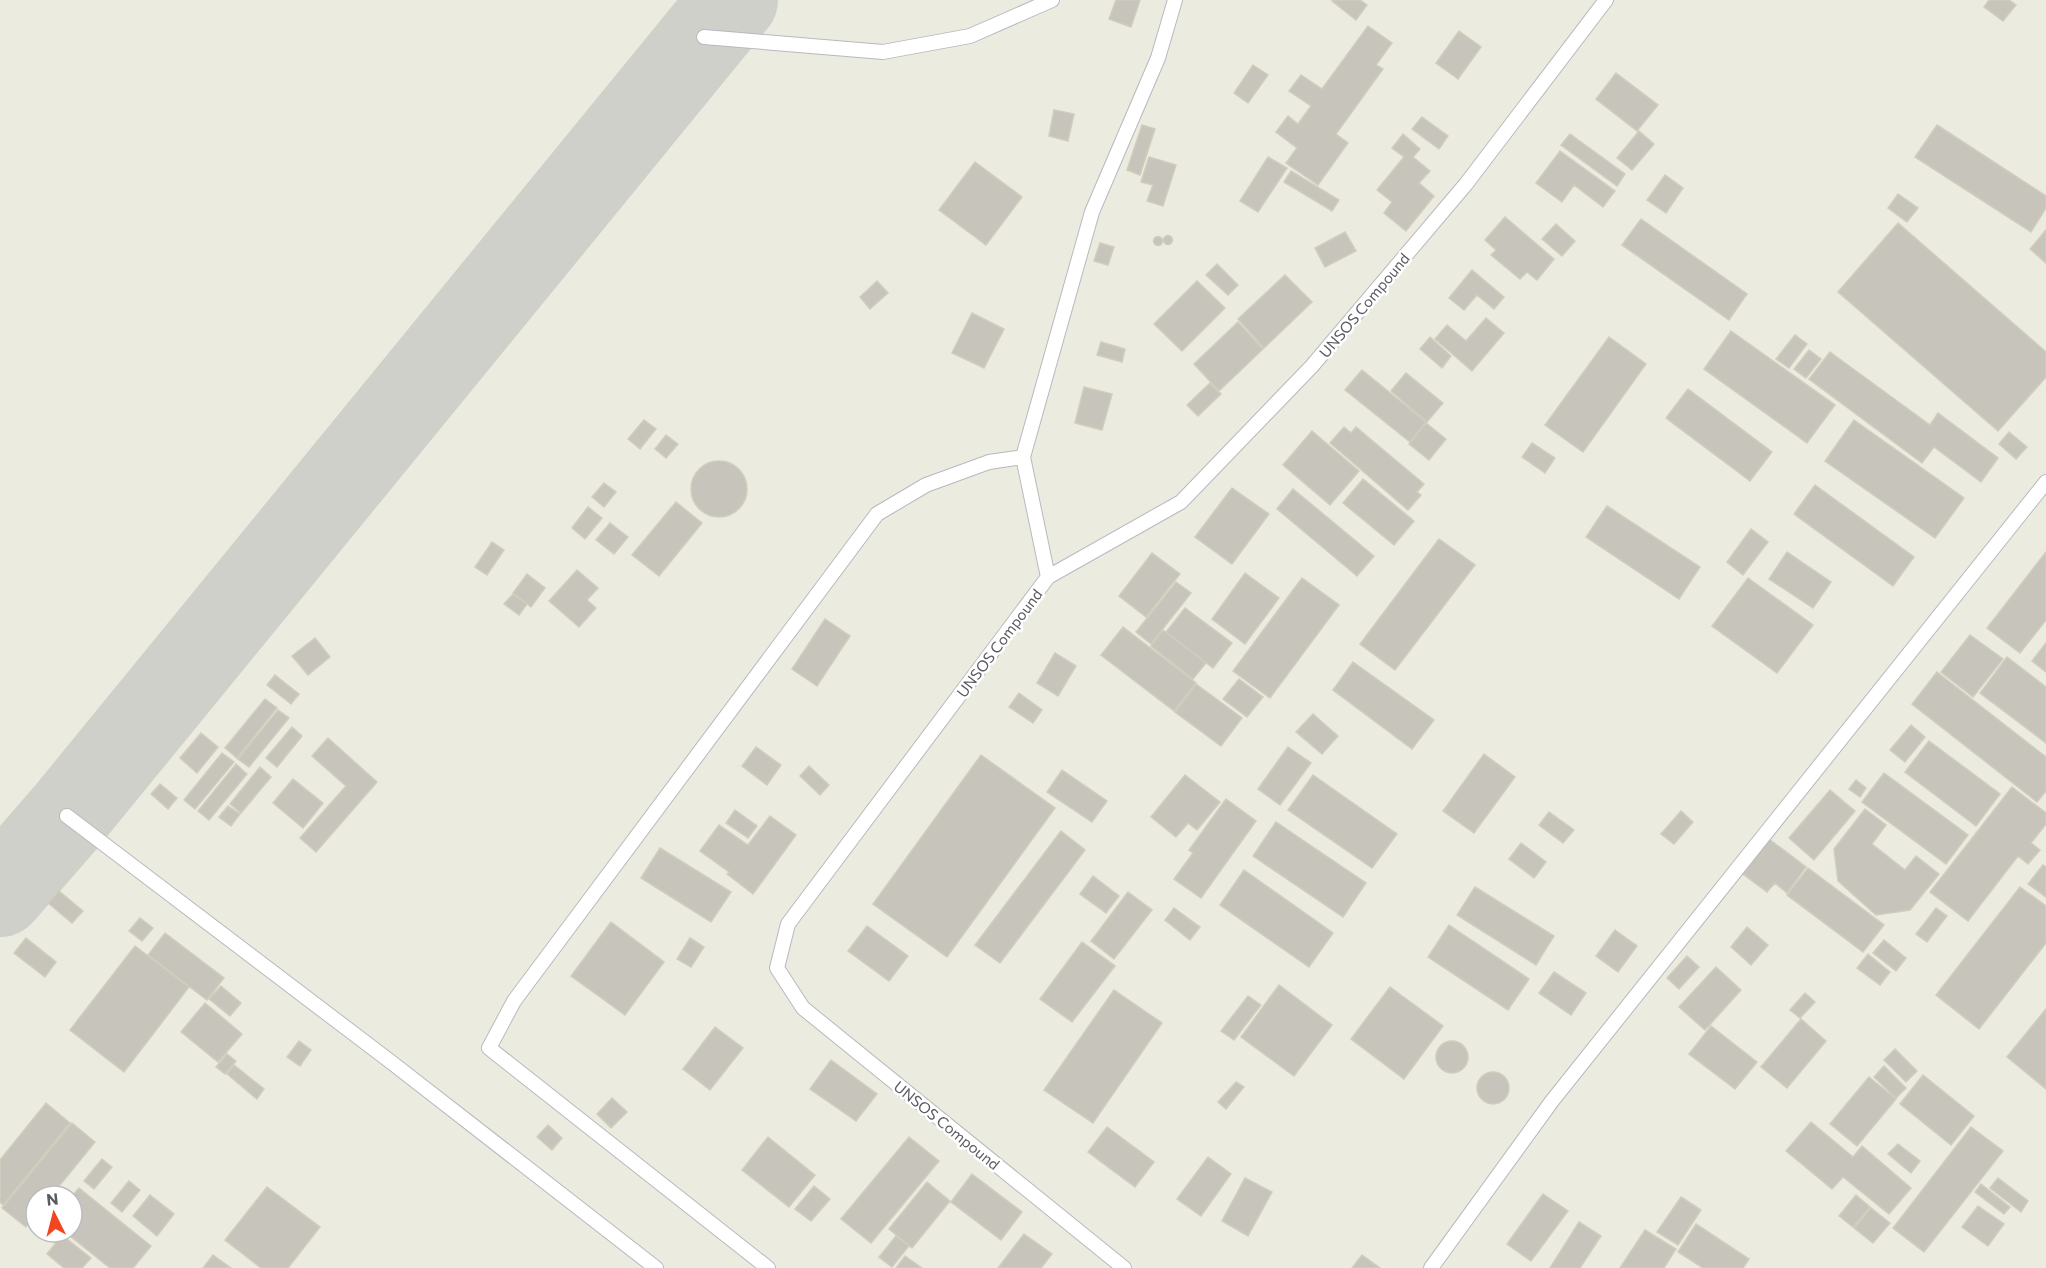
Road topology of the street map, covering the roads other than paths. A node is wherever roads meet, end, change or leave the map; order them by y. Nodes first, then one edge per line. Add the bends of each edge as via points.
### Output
1 (1052, 0) edge
2 (1175, 0) edge
3 (1606, 0) edge
4 (704, 37) dead end
5 (1023, 457) junction
6 (2046, 482) edge
7 (1048, 578) junction
8 (67, 816) dead end
9 (656, 1268) edge
10 (768, 1268) edge
11 (1124, 1268) edge
12 (1431, 1268) edge

1 - 4 lane via 970,36 884,52
2 - 5 lane via 1158,58 1092,212
3 - 7 lane, UNSOS Compound via 1466,184 1312,366 1181,502
5 - 7 lane
5 - 10 lane via 989,462 926,485 877,514 514,1001 489,1048
6 - 12 lane via 1552,1101
7 - 11 lane, UNSOS Compound via 788,924 777,968 803,1008
8 - 9 lane

